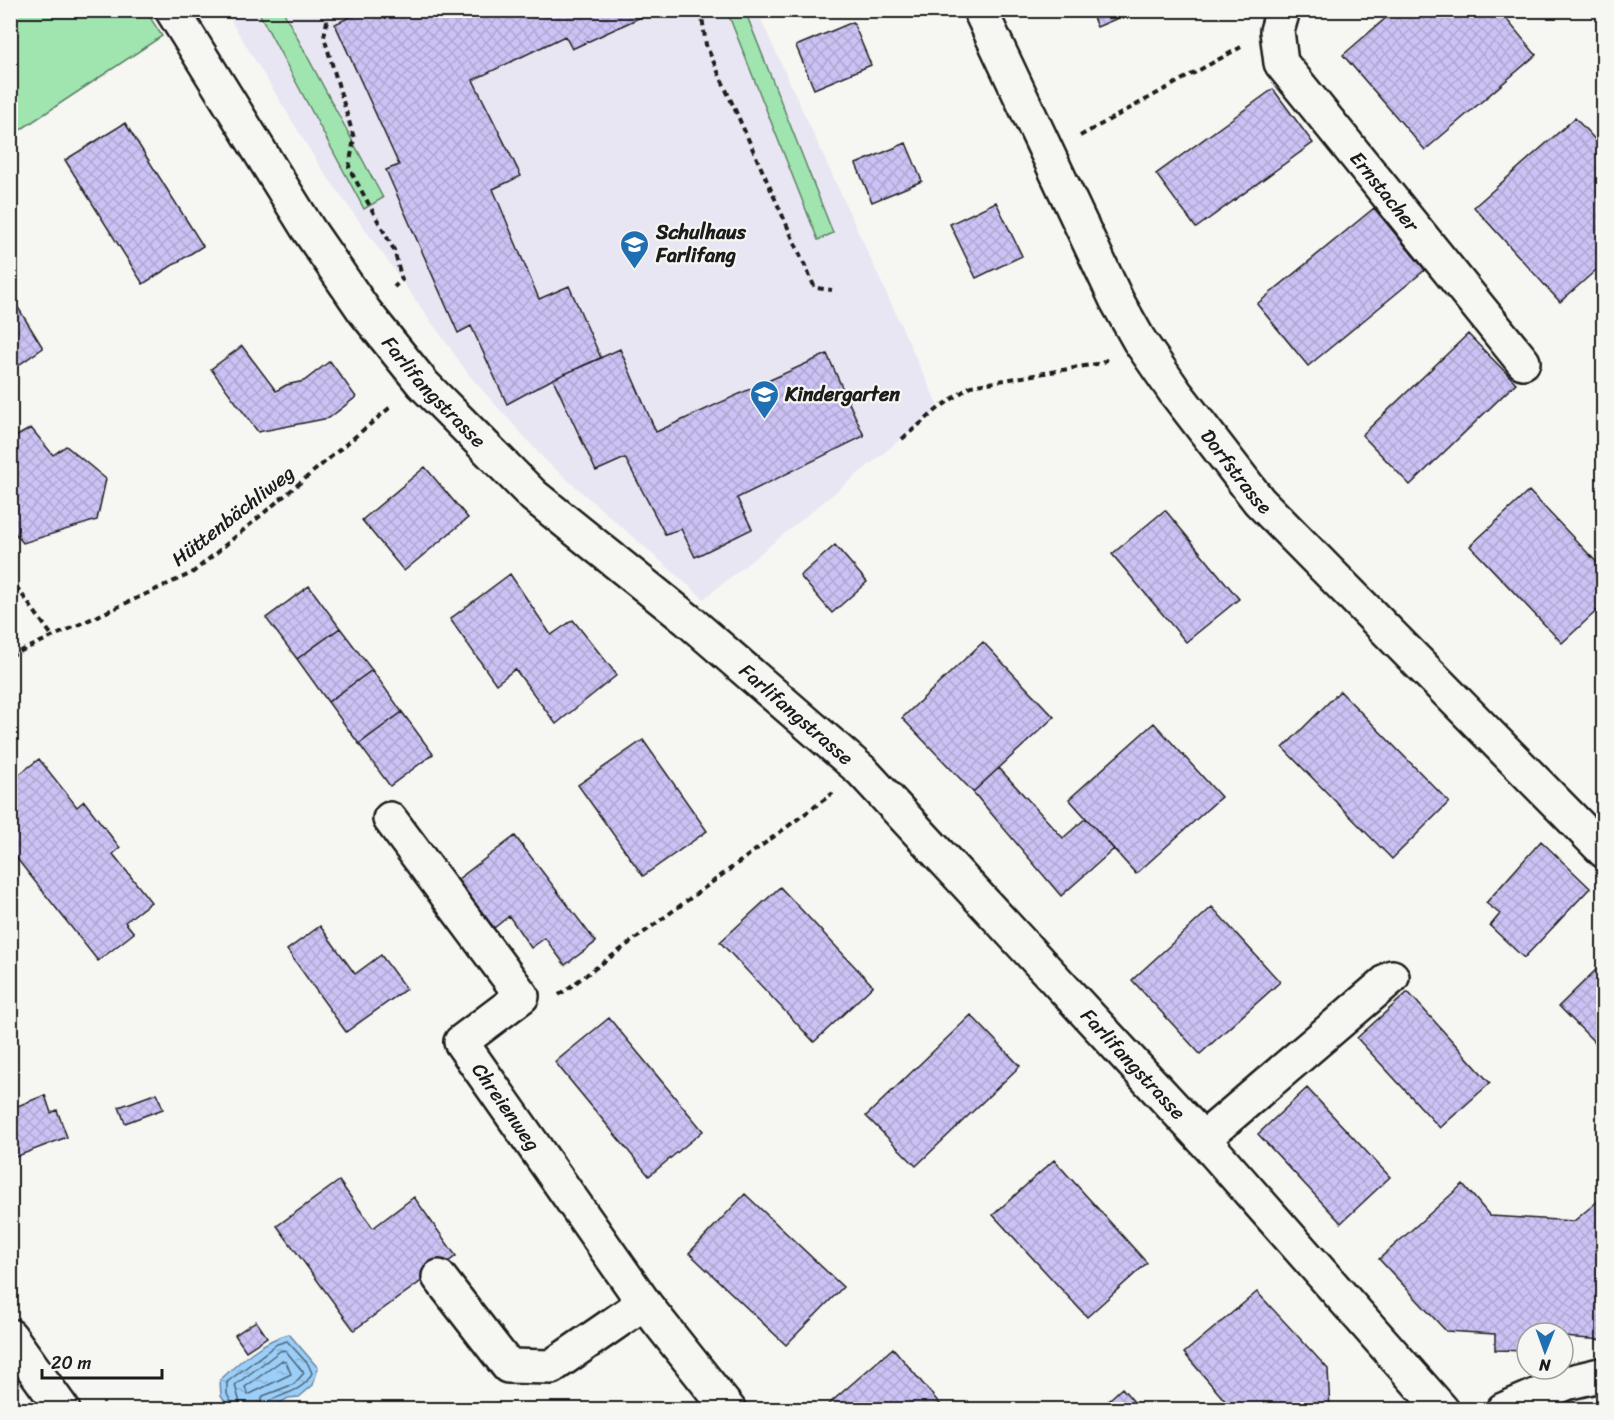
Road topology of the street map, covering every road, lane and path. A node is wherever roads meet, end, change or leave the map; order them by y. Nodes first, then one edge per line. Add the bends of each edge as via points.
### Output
1 (172, 10) edge
2 (329, 10) edge
3 (701, 10) edge
4 (980, 10) edge
5 (1280, 21) edge
6 (1079, 136) dead end
7 (394, 287) dead end
8 (832, 290) dead end
9 (1111, 358) dead end
10 (1522, 362) dead end
11 (393, 405) dead end
12 (902, 439) dead end
13 (10, 578) edge
14 (53, 637) junction
15 (10, 656) edge
16 (862, 771) junction
17 (390, 819) dead end
18 (1604, 851) edge
19 (1392, 977) dead end
20 (522, 996) junction
21 (1203, 1139) junction
22 (438, 1277) dead end
23 (644, 1303) junction
24 (10, 1336) edge
25 (1604, 1374) edge
26 (63, 1410) edge
27 (729, 1410) edge
28 (1442, 1410) edge
29 (1503, 1410) edge

1 - 16 street, Farlifangstrasse via 308,230 365,312 423,384 534,496 688,620
2 - 7 path via 324,37 354,138 349,168 394,250 402,280
3 - 8 path via 706,45 815,288
4 - 18 street, Dorfstrasse via 1117,301 1175,392 1258,501
5 - 6 path
5 - 10 street, Ernstacher via 1281,63
9 - 12 path via 1102,363 971,386
11 - 14 path, Hüttenbächliweg via 192,573
13 - 14 path
14 - 15 path, Hüttenbächliweg
16 - 20 path via 534,1013
16 - 21 street, Farlifangstrasse
17 - 20 street
19 - 21 street
20 - 23 street, Chreienweg via 461,1042
21 - 28 street, Farlifangstrasse
22 - 23 street via 508,1366 551,1367
23 - 27 street, Chreienweg
24 - 26 street
25 - 29 street via 1566,1383

